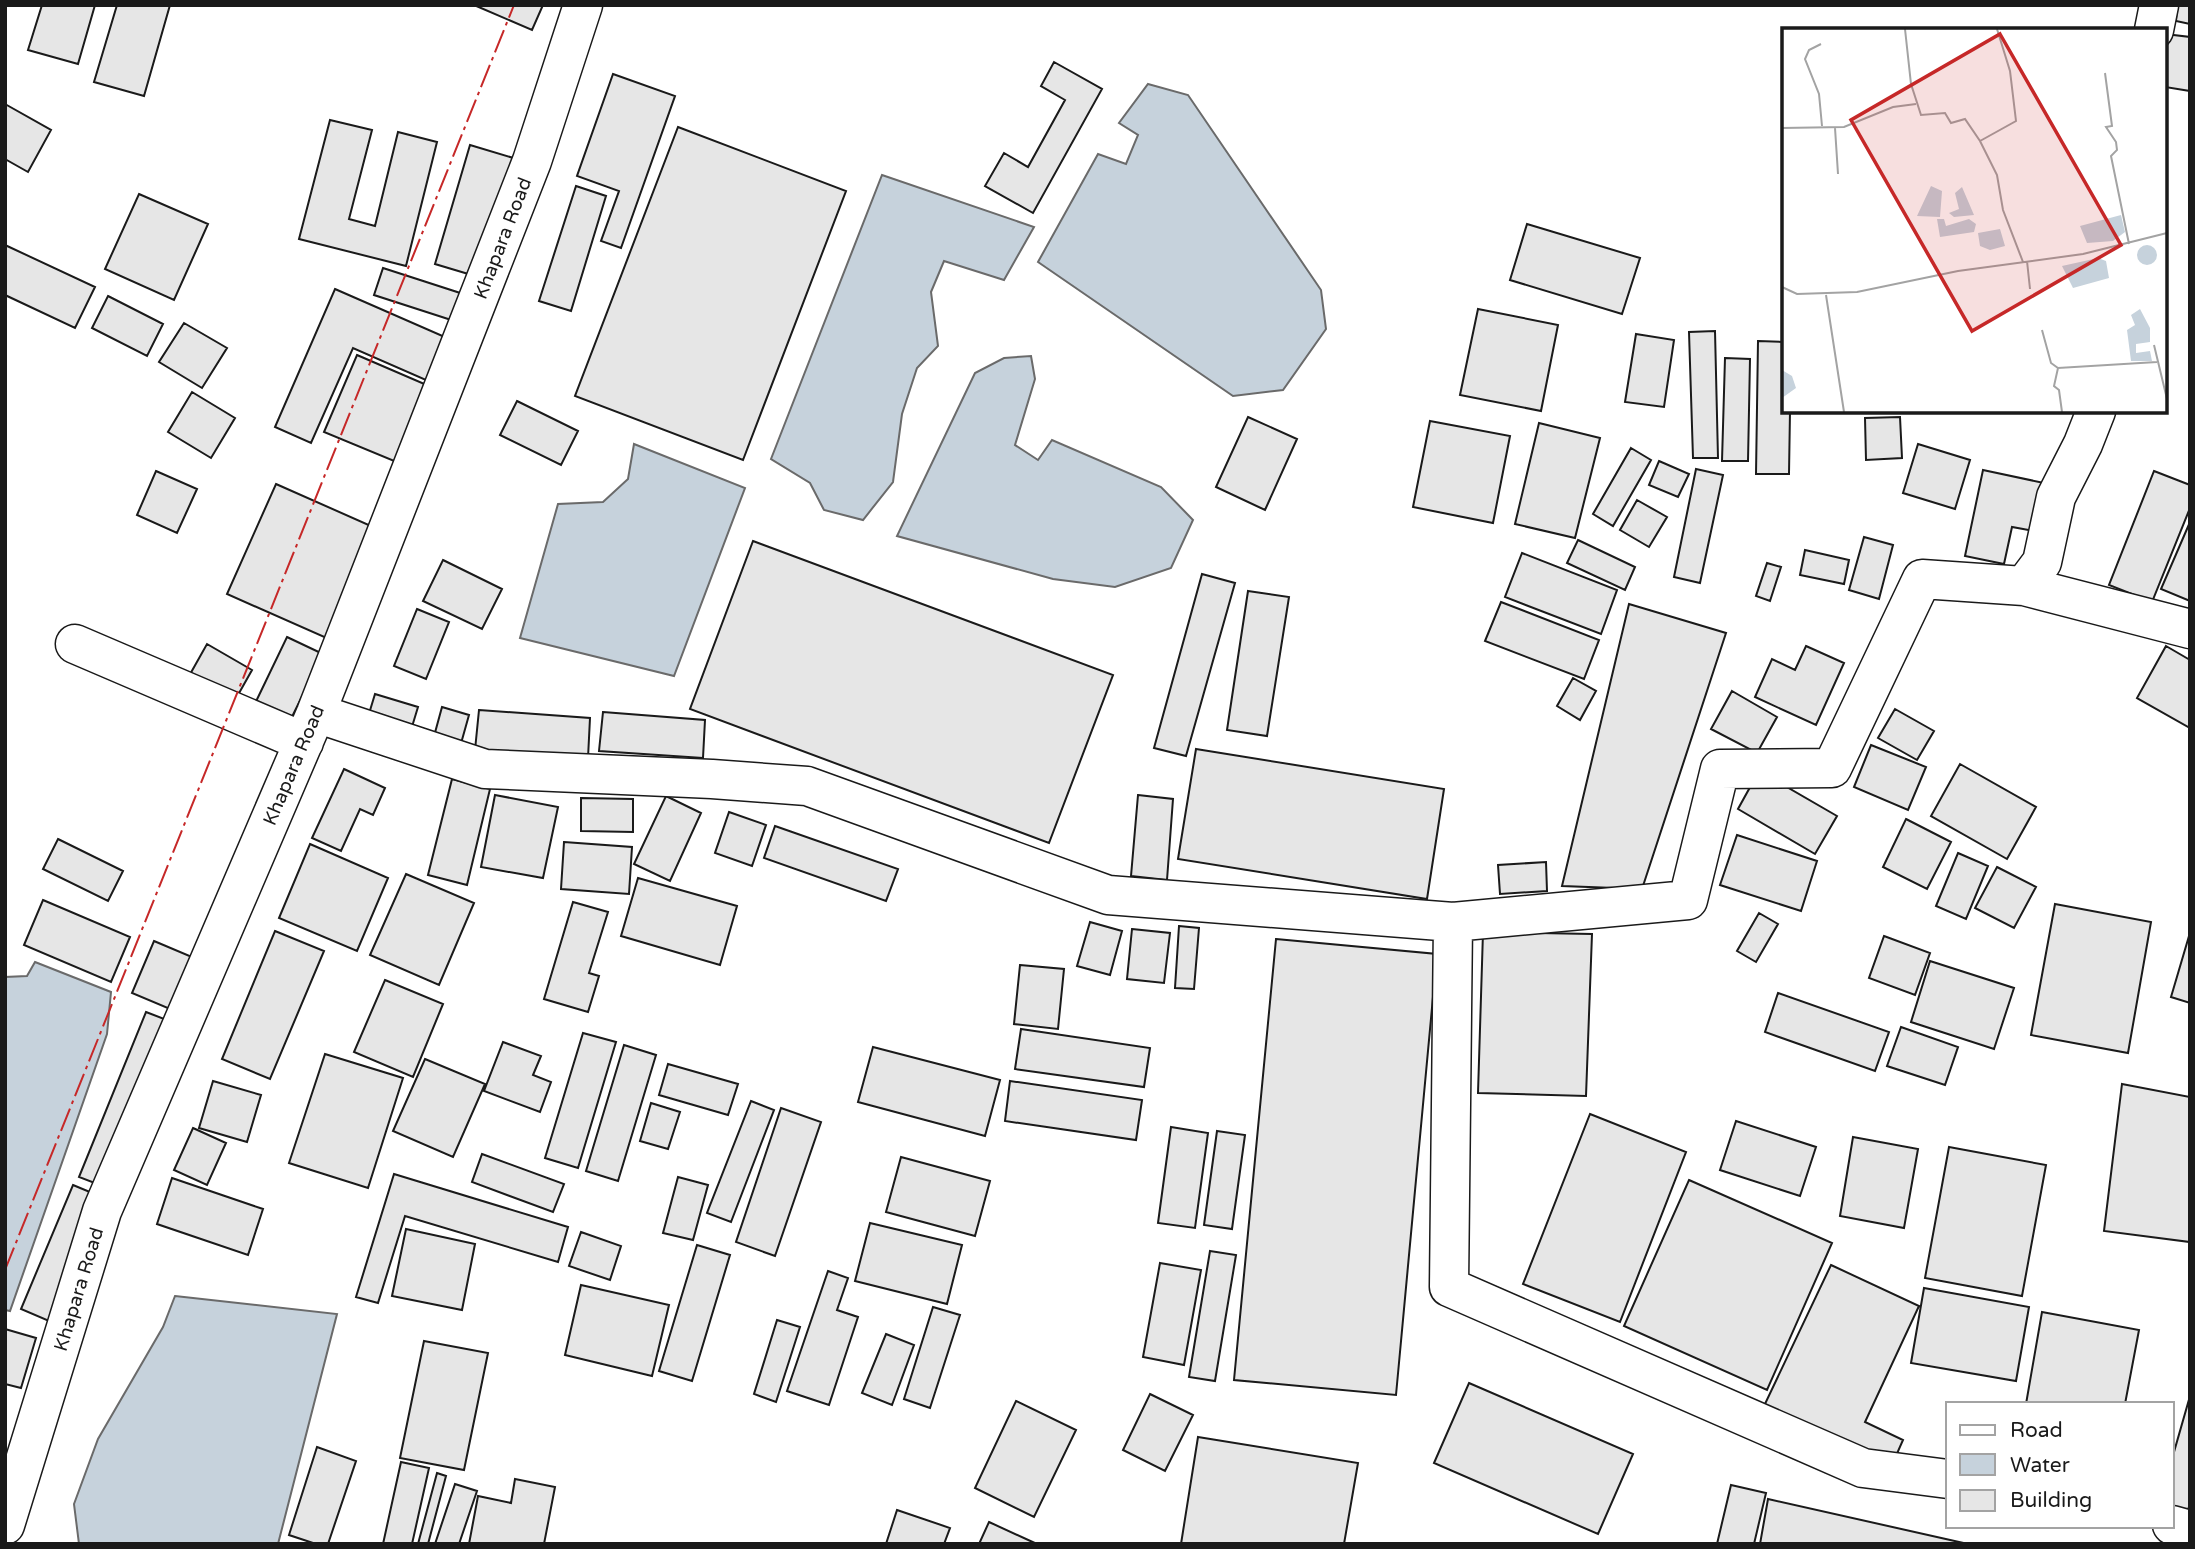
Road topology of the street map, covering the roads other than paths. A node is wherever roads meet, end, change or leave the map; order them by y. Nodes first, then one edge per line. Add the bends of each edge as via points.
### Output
1 (583, 5) edge
2 (2159, 5) edge
3 (2154, 28) edge
4 (2095, 413) edge
5 (2024, 586) junction
6 (2190, 629) edge
7 (75, 644) dead end
8 (310, 727) junction
9 (1453, 922) junction
10 (1946, 1479) edge
11 (5, 1525) edge

1 - 8 street, Khapara Road via 532,161
2 - 3 street
4 - 5 street via 2056,496 2042,562
5 - 6 street
5 - 9 street via 1922,579 1832,768 1720,769 1688,900
7 - 8 street
8 - 9 street via 485,769 807,786 1108,895
8 - 11 street, Khapara Road via 102,1211
9 - 10 street via 1449,1287 1863,1468

